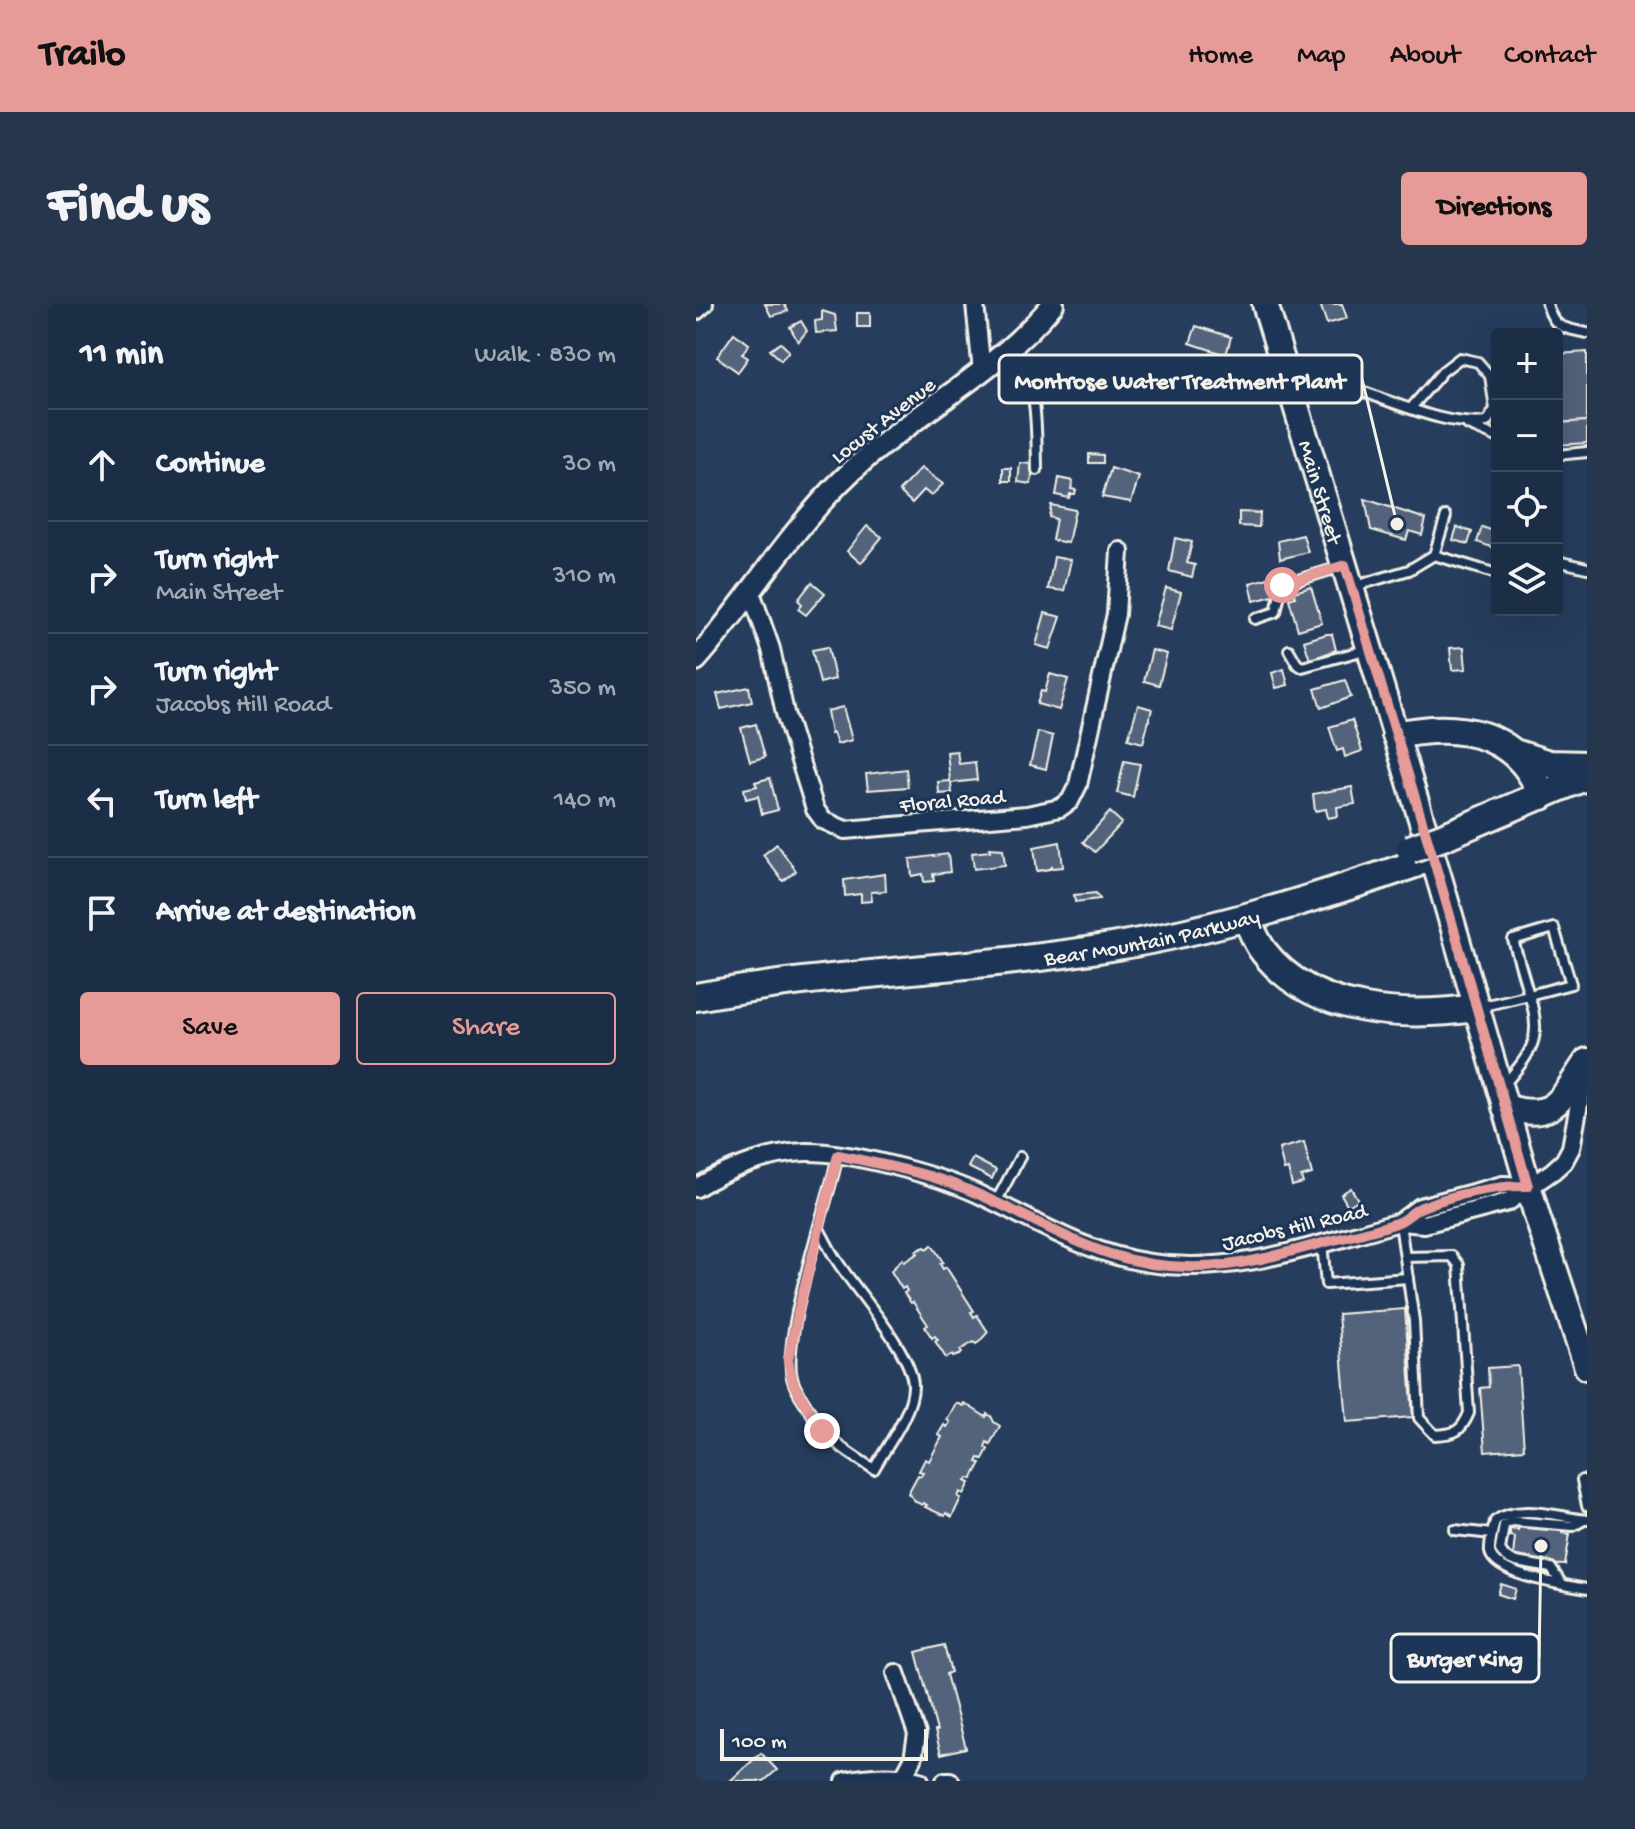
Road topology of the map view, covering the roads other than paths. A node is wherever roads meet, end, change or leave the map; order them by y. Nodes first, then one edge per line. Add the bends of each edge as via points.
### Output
1 (704, 304) edge
2 (975, 304) edge
3 (1053, 304) edge
4 (1265, 304) edge
5 (1547, 304) edge
6 (696, 311) edge
7 (1587, 333) edge
8 (1012, 346) junction
9 (982, 372) junction
10 (1295, 400) junction
11 (1411, 408) junction
12 (1467, 425) junction
13 (1491, 435) edge
14 (1587, 452) edge
15 (1563, 454) edge
16 (1037, 470) dead end
17 (1446, 516) dead end
18 (1120, 551) dead end
19 (1434, 555) junction
20 (1563, 562) edge
21 (1587, 568) edge
22 (1491, 572) edge
23 (1348, 576) junction
24 (751, 592) junction
25 (1255, 619) dead end
26 (1370, 649) junction
27 (1289, 650) dead end
28 (696, 660) edge
29 (1396, 735) junction
30 (1514, 753) junction
31 (1587, 765) edge
32 (1587, 776) edge
33 (1587, 793) edge
34 (1542, 796) junction
35 (1447, 844) junction
36 (1413, 856) junction
37 (1247, 919) junction
38 (696, 979) edge
39 (1529, 995) junction
40 (696, 997) edge
41 (1476, 1008) junction
42 (1587, 1061) edge
43 (1503, 1098) junction
44 (838, 1155) junction
45 (1020, 1157) dead end
46 (1528, 1186) junction
47 (696, 1188) edge
48 (996, 1203) junction
49 (1400, 1222) junction
50 (819, 1229) junction
51 (1322, 1243) junction
52 (1405, 1257) junction
53 (1408, 1278) junction
54 (1587, 1367) edge
55 (1582, 1480) dead end
56 (1587, 1506) edge
57 (1586, 1520) edge
58 (1455, 1530) dead end
59 (1492, 1534) junction
60 (1561, 1583) junction
61 (1587, 1589) edge
62 (896, 1673) dead end
63 (908, 1780) edge
64 (845, 1781) edge

1 - 6 street
2 - 9 street
3 - 8 street, Locust Avenue
4 - 10 main road, Main Street
5 - 7 lane via 1551,319 1561,328
8 - 9 street, Locust Avenue
8 - 16 lane via 1031,379
9 - 24 street, Locust Avenue via 839,483
10 - 11 lane via 1361,391
10 - 23 main road, Main Street
11 - 12 lane
11 - 12 lane via 1460,358 1478,362 1490,376 1495,409 1487,422
12 - 13 lane
14 - 15 lane
17 - 19 lane
18 - 24 street, Floral Road via 1116,614 1078,785 1060,808 1027,815 845,830 823,820 806,784
19 - 22 lane
19 - 23 lane via 1409,570
20 - 21 lane
23 - 25 lane via 1282,585 1276,612
23 - 26 main road, Main Street
24 - 28 street, Locust Avenue
26 - 27 lane via 1302,667
26 - 29 main road, Main Street
29 - 30 highway via 1459,729
29 - 41 main road, Main Street
30 - 31 highway via 1549,764
30 - 34 highway via 1533,773
32 - 34 highway, Bear Mountain Parkway
33 - 35 highway, Bear Mountain Parkway
34 - 35 highway, Bear Mountain Parkway
35 - 36 highway, Bear Mountain Parkway, bridge
36 - 37 highway, Bear Mountain Parkway
36 - 38 highway, Bear Mountain Parkway via 1124,927
37 - 40 highway, Bear Mountain Parkway via 1061,955 808,980
37 - 41 highway via 1273,962 1338,1000 1401,1013
39 - 39 lane via 1571,984 1560,964 1554,928 1513,940
39 - 41 lane
39 - 43 lane via 1537,1018 1534,1040
41 - 43 main road, Main Street
42 - 43 main road via 1550,1109 1532,1114
42 - 46 street, Jacobs Hill Road via 1571,1148 1553,1171
43 - 46 main road, Main Street
44 - 47 street, Jacobs Hill Road via 804,1152 758,1161
44 - 48 street, Jacobs Hill Road via 927,1175
44 - 50 lane
45 - 48 lane
46 - 49 street, Jacobs Hill Road via 1508,1202 1424,1224
46 - 54 main road, Main Street
48 - 51 street, Jacobs Hill Road via 1109,1256 1151,1264 1242,1264
49 - 51 street, Jacobs Hill Road
49 - 52 lane
50 - 50 lane via 911,1373 909,1408 874,1469 841,1450 822,1431 793,1383 788,1360
51 - 53 lane via 1326,1284
52 - 53 lane
52 - 53 lane via 1452,1256 1459,1265 1469,1413 1463,1429 1453,1434 1435,1435 1419,1418
55 - 56 lane
57 - 59 lane via 1505,1514 1495,1521
57 - 60 lane via 1573,1526 1512,1521 1504,1525 1500,1550 1506,1558 1551,1568
58 - 59 lane
59 - 60 lane via 1490,1552 1496,1563
60 - 61 lane
62 - 63 street via 917,1734
63 - 64 street via 871,1776

